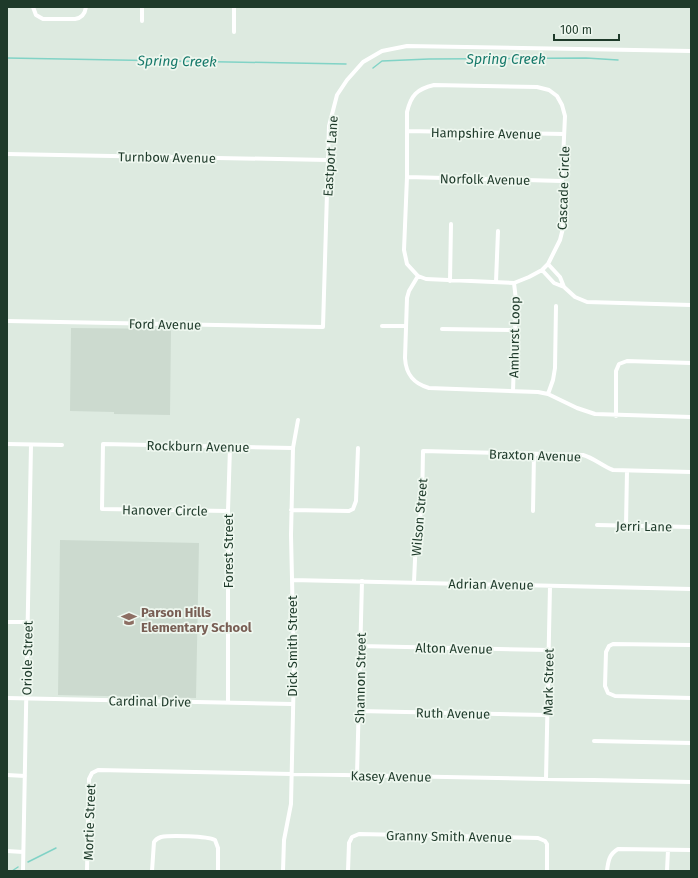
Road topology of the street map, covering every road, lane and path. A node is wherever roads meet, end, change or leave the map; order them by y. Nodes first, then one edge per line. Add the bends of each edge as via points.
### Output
1 (34, 7) edge
2 (86, 7) edge
3 (142, 7) edge
4 (234, 7) edge
5 (142, 21) dead end
6 (234, 32) dead end
7 (691, 51) edge
8 (407, 131) junction
9 (564, 134) junction
10 (7, 154) edge
11 (328, 160) junction
12 (407, 177) junction
13 (562, 181) junction
14 (451, 224) dead end
15 (498, 231) dead end
16 (548, 264) junction
17 (542, 270) junction
18 (418, 276) junction
19 (450, 281) junction
20 (496, 282) junction
21 (514, 283) junction
22 (564, 287) junction
23 (691, 305) edge
24 (556, 306) dead end
25 (7, 321) edge
26 (382, 326) dead end
27 (406, 326) junction
28 (323, 327) joint
29 (442, 329) dead end
30 (515, 330) junction
31 (691, 363) edge
32 (513, 391) junction
33 (548, 394) junction
34 (616, 416) junction
35 (691, 417) edge
36 (298, 420) dead end
37 (7, 444) edge
38 (31, 445) junction
39 (62, 446) dead end
40 (230, 446) junction
41 (293, 448) junction
42 (358, 448) dead end
43 (423, 451) joint
44 (534, 454) junction
45 (627, 471) junction
46 (691, 472) edge
47 (102, 509) joint
48 (291, 510) junction
49 (228, 511) junction
50 (533, 512) dead end
51 (597, 525) dead end
52 (626, 526) junction
53 (691, 527) edge
54 (292, 580) junction
55 (362, 581) junction
56 (414, 582) junction
57 (550, 586) junction
58 (691, 589) edge
59 (7, 622) edge
60 (28, 622) junction
61 (691, 645) edge
62 (360, 646) junction
63 (549, 650) junction
64 (7, 698) edge
65 (26, 698) junction
66 (691, 698) edge
67 (228, 703) junction
68 (292, 704) junction
69 (359, 711) junction
70 (548, 715) junction
71 (594, 741) dead end
72 (691, 743) edge
73 (92, 773) joint
74 (292, 774) junction
75 (7, 775) edge
76 (357, 775) junction
77 (25, 776) junction
78 (546, 779) junction
79 (691, 782) edge
80 (668, 850) junction
81 (691, 850) edge
82 (7, 851) edge
83 (23, 852) junction
84 (23, 871) edge
85 (87, 871) edge
86 (152, 871) edge
87 (218, 871) edge
88 (283, 871) edge
89 (348, 871) edge
90 (547, 871) edge
91 (607, 871) edge
92 (667, 871) edge

1 - 2 street via 36,15 43,19 75,19 83,16
3 - 5 street
4 - 6 street
7 - 11 street, Eastport Lane via 407,46 382,51 363,62 337,95 329,126
8 - 9 street, Hampshire Avenue
8 - 9 street, Cascade Circle via 409,102 424,87 434,85 538,87 549,90 557,96 562,105 565,116
8 - 12 street, Cascade Circle
9 - 13 street, Cascade Circle
10 - 11 street, Turnbow Avenue
11 - 28 street, Eastport Lane
12 - 13 street, Norfolk Avenue
12 - 18 street, Cascade Circle via 405,258 411,271
13 - 16 street, Cascade Circle via 562,234
14 - 19 street
15 - 20 street
16 - 17 street, Cascade Circle
16 - 22 street via 560,277
17 - 21 street, Cascade Circle
17 - 22 street via 554,283
18 - 19 street, Cascade Circle
18 - 27 street, Amhurst Loop via 407,298
19 - 20 street, Cascade Circle
20 - 21 street, Cascade Circle
21 - 30 street, Amhurst Loop
22 - 23 street via 575,297 587,302
24 - 33 street via 555,374
25 - 28 street, Ford Avenue
26 - 27 street
27 - 32 street, Amhurst Loop via 405,365 411,379 417,383 429,388
29 - 30 street
30 - 32 street, Amhurst Loop
31 - 34 street via 627,361 619,364 616,371
32 - 33 street, Amhurst Loop
33 - 34 street, Amhurst Loop via 587,412
34 - 35 street, Amhurst Loop
36 - 41 street, Dick Smith Street
37 - 38 street
38 - 39 street
38 - 60 street, Oriole Street
40 - 41 street, Rockburn Avenue
40 - 47 street, Rockburn Avenue via 103,444
40 - 49 street, Forest Street
41 - 48 street, Dick Smith Street
42 - 48 street via 356,503 353,510
43 - 44 street, Braxton Avenue
43 - 56 street, Wilson Street via 422,508 415,548
44 - 45 street, Braxton Avenue via 583,455 606,468
44 - 50 street
45 - 46 street, Braxton Avenue
45 - 52 street
47 - 49 street, Hanover Circle
48 - 54 street, Dick Smith Street
49 - 67 street, Forest Street
51 - 52 street, Jerri Lane
52 - 53 street, Jerri Lane
54 - 55 street, Adrian Avenue
54 - 68 street, Dick Smith Street
55 - 56 street, Adrian Avenue
55 - 62 street, Shannon Street
56 - 57 street, Adrian Avenue
57 - 58 street, Adrian Avenue
57 - 63 street, Mark Street
59 - 60 street
60 - 65 street, Oriole Street
61 - 66 street via 613,644 606,652 605,686 608,693 615,696
62 - 63 street, Alton Avenue
62 - 69 street, Shannon Street
63 - 70 street, Mark Street
64 - 65 street, Cardinal Drive
65 - 67 street, Cardinal Drive
65 - 77 street, Oriole Street
67 - 68 street, Cardinal Drive
68 - 74 street, Dick Smith Street
69 - 70 street, Ruth Avenue
69 - 76 street, Shannon Street
70 - 78 street, Mark Street
71 - 72 street
73 - 74 street, Kasey Avenue via 98,770
73 - 85 street, Mortie Street via 89,779
74 - 76 street, Kasey Avenue
74 - 88 street, Dick Smith Street
75 - 77 street
76 - 78 street, Kasey Avenue
77 - 83 street, Oriole Street
78 - 79 street, Kasey Avenue
80 - 81 street
80 - 91 street via 622,848 609,856
80 - 92 street
82 - 83 street
83 - 84 street, Oriole Street
86 - 87 street via 154,842 164,836 206,837 215,840 218,848
89 - 90 street, Granny Smith Avenue via 349,843 352,837 359,834 538,838 545,841 548,848

